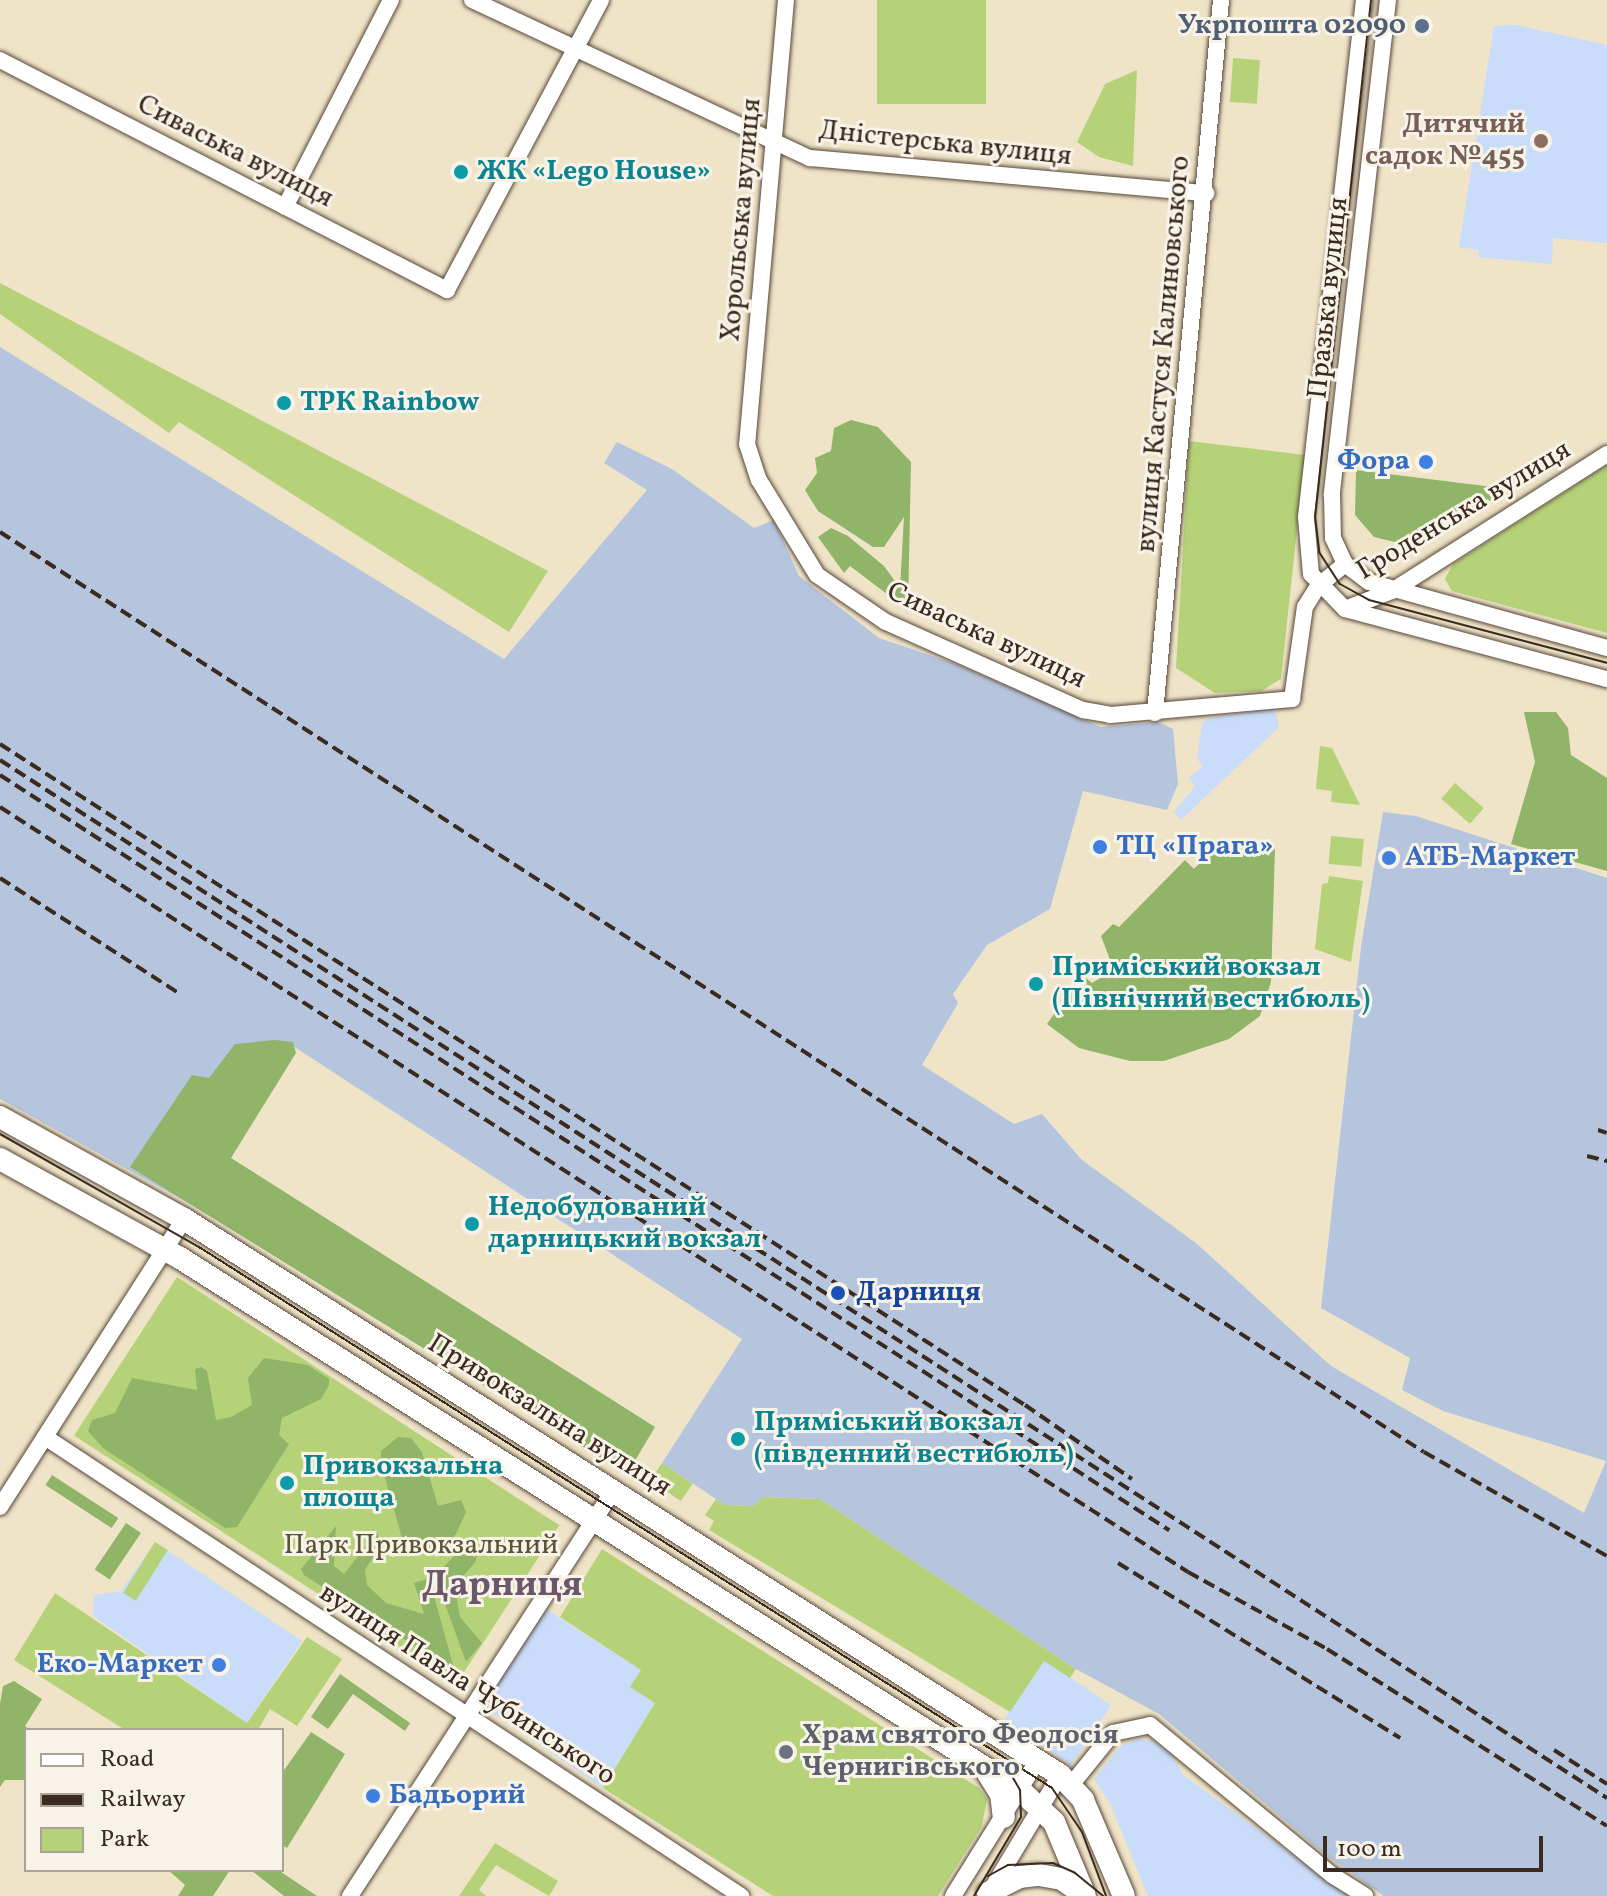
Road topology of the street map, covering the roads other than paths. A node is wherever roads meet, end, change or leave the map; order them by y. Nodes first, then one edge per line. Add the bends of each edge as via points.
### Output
1 (391, 0) edge
2 (472, 0) edge
3 (601, 0) edge
4 (786, 0) edge
5 (1221, 0) edge
6 (1364, 0) edge
7 (1388, 0) edge
8 (575, 46) junction
9 (0, 60) edge
10 (777, 145) junction
11 (1206, 193) junction
12 (285, 207) junction
13 (747, 444) joint
14 (1607, 454) edge
15 (1345, 564) junction
16 (1318, 586) junction
17 (1392, 591) junction
18 (1345, 609) junction
19 (1607, 648) edge
20 (1607, 679) edge
21 (1155, 713) junction
22 (0, 1117) edge
23 (0, 1159) edge
24 (184, 1219) junction
25 (166, 1250) junction
26 (45, 1437) junction
27 (612, 1492) junction
28 (0, 1507) edge
29 (595, 1519) junction
30 (467, 1716) junction
31 (1038, 1760) junction
32 (981, 1765) junction
33 (1065, 1780) junction
34 (1020, 1790) junction
35 (1041, 1805) junction
36 (1004, 1817) junction
37 (987, 1895) edge
38 (350, 1896) edge
39 (741, 1896) edge
40 (953, 1896) edge
41 (1085, 1896) edge
42 (1124, 1896) edge
43 (1365, 1896) edge

1 - 12 street
2 - 8 street, Дністерська вулиця
3 - 8 street
4 - 10 street, Хорольська вулиця
5 - 11 street, вулиця Кастуся Калиновського
6 - 16 street, Празька вулиця via 1306,517 1307,562
7 - 15 street, Празька вулиця via 1332,495 1333,538
8 - 10 street, Дністерська вулиця
8 - 12 street, Сиваська вулиця via 447,290
9 - 12 street, Сиваська вулиця
10 - 11 street, Дністерська вулиця via 810,158
10 - 13 street, Хорольська вулиця
11 - 21 street, вулиця Кастуся Калиновського
13 - 21 street, Сиваська вулиця via 759,480 808,565 867,611 1083,710
14 - 17 street, Гроденська вулиця
15 - 16 street
15 - 17 street via 1356,576
16 - 18 street
16 - 21 street, Сиваська вулиця via 1305,607 1292,699
17 - 18 street, Гроденська вулиця
17 - 19 street
18 - 20 street
22 - 24 main road, Привокзальна вулиця
23 - 25 main road
24 - 25 street
24 - 27 main road, Привокзальна вулиця
25 - 26 street
25 - 29 main road
26 - 28 street
26 - 30 street, вулиця Павла Чубинського
27 - 29 street
27 - 31 main road, Привокзальна вулиця
29 - 30 street
29 - 32 main road
30 - 38 street
30 - 39 street, вулиця Павла Чубинського
31 - 33 main road, Привокзальна вулиця
31 - 34 street
32 - 34 main road
32 - 36 main road via 997,1785
33 - 35 street
33 - 42 main road via 1083,1800
33 - 43 street via 1113,1733 1150,1725 1332,1875
34 - 35 main road
34 - 36 street
35 - 37 street
35 - 41 main road via 1061,1833
36 - 40 street
37 - 41 main road via 1019,1877 1039,1875 1062,1879

